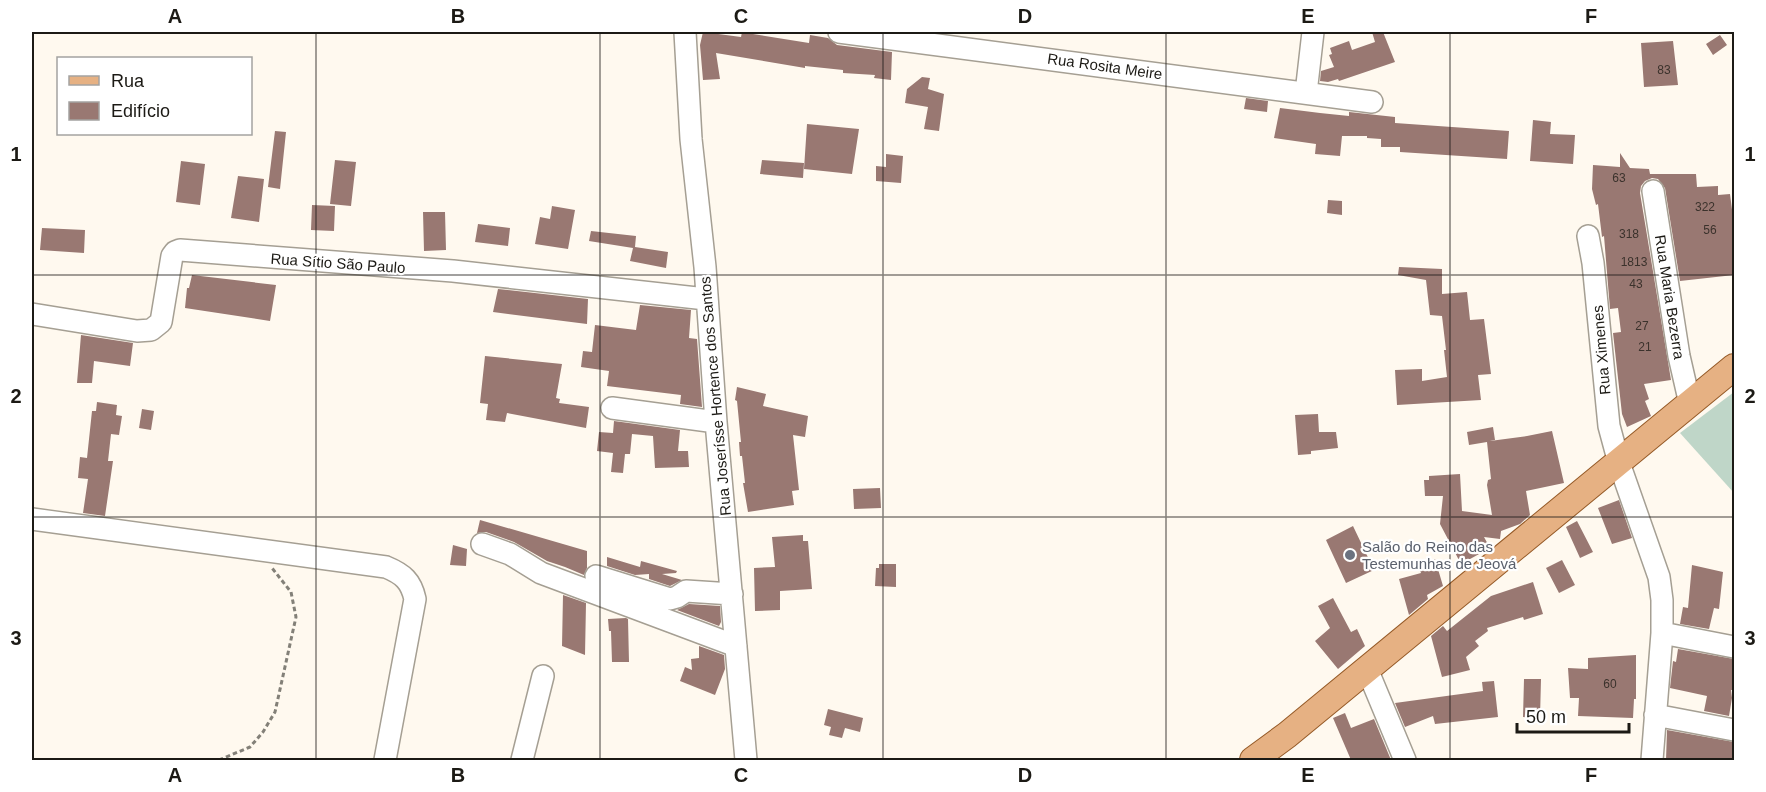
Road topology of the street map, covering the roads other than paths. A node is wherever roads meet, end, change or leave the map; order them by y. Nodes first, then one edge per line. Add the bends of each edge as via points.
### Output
1 (685, 32) edge
2 (839, 32) edge
3 (1312, 32) edge
4 (1306, 93) junction
5 (1372, 102) dead end
6 (1653, 191) dead end
7 (1588, 236) dead end
8 (706, 300) junction
9 (32, 314) edge
10 (1734, 367) edge
11 (1690, 404) junction
12 (612, 408) dead end
13 (716, 422) junction
14 (1619, 463) junction
15 (32, 519) edge
16 (482, 544) dead end
17 (596, 576) dead end
18 (732, 594) junction
19 (1662, 633) junction
20 (736, 646) junction
21 (1734, 647) edge
22 (1367, 669) junction
23 (543, 676) dead end
24 (1655, 716) junction
25 (1734, 730) edge
26 (385, 760) edge
27 (522, 760) edge
28 (746, 760) edge
29 (1253, 760) edge
30 (1405, 760) edge
31 (1652, 760) edge

1 - 8 street, Rua Joserísse Hortence dos Santos
2 - 4 street, Rua Rosita Meire
3 - 4 street
4 - 5 street, Rua Rosita Meire
6 - 11 street, Rua Maria Bezerra
7 - 14 street, Rua Ximenes via 1607,415
8 - 9 street, Rua Sítio São Paulo via 453,271 180,250 172,256 161,322 151,330
8 - 13 street, Rua Joserísse Hortence dos Santos
10 - 11 main road
11 - 14 main road
12 - 13 street
13 - 18 street, Rua Joserísse Hortence dos Santos
14 - 19 street, Rua Ximenes via 1659,577
14 - 22 main road
15 - 26 street via 386,567 398,572 408,579 415,599
16 - 20 street via 510,554 541,573
17 - 18 street via 670,599 686,591
18 - 20 street, Rua Joserísse Hortence dos Santos
19 - 21 street
19 - 24 street, Rua Ximenes
20 - 28 street, Rua Joserísse Hortence dos Santos
22 - 29 main road
22 - 30 street
23 - 27 street
24 - 25 street
24 - 31 street, Rua Ximenes

